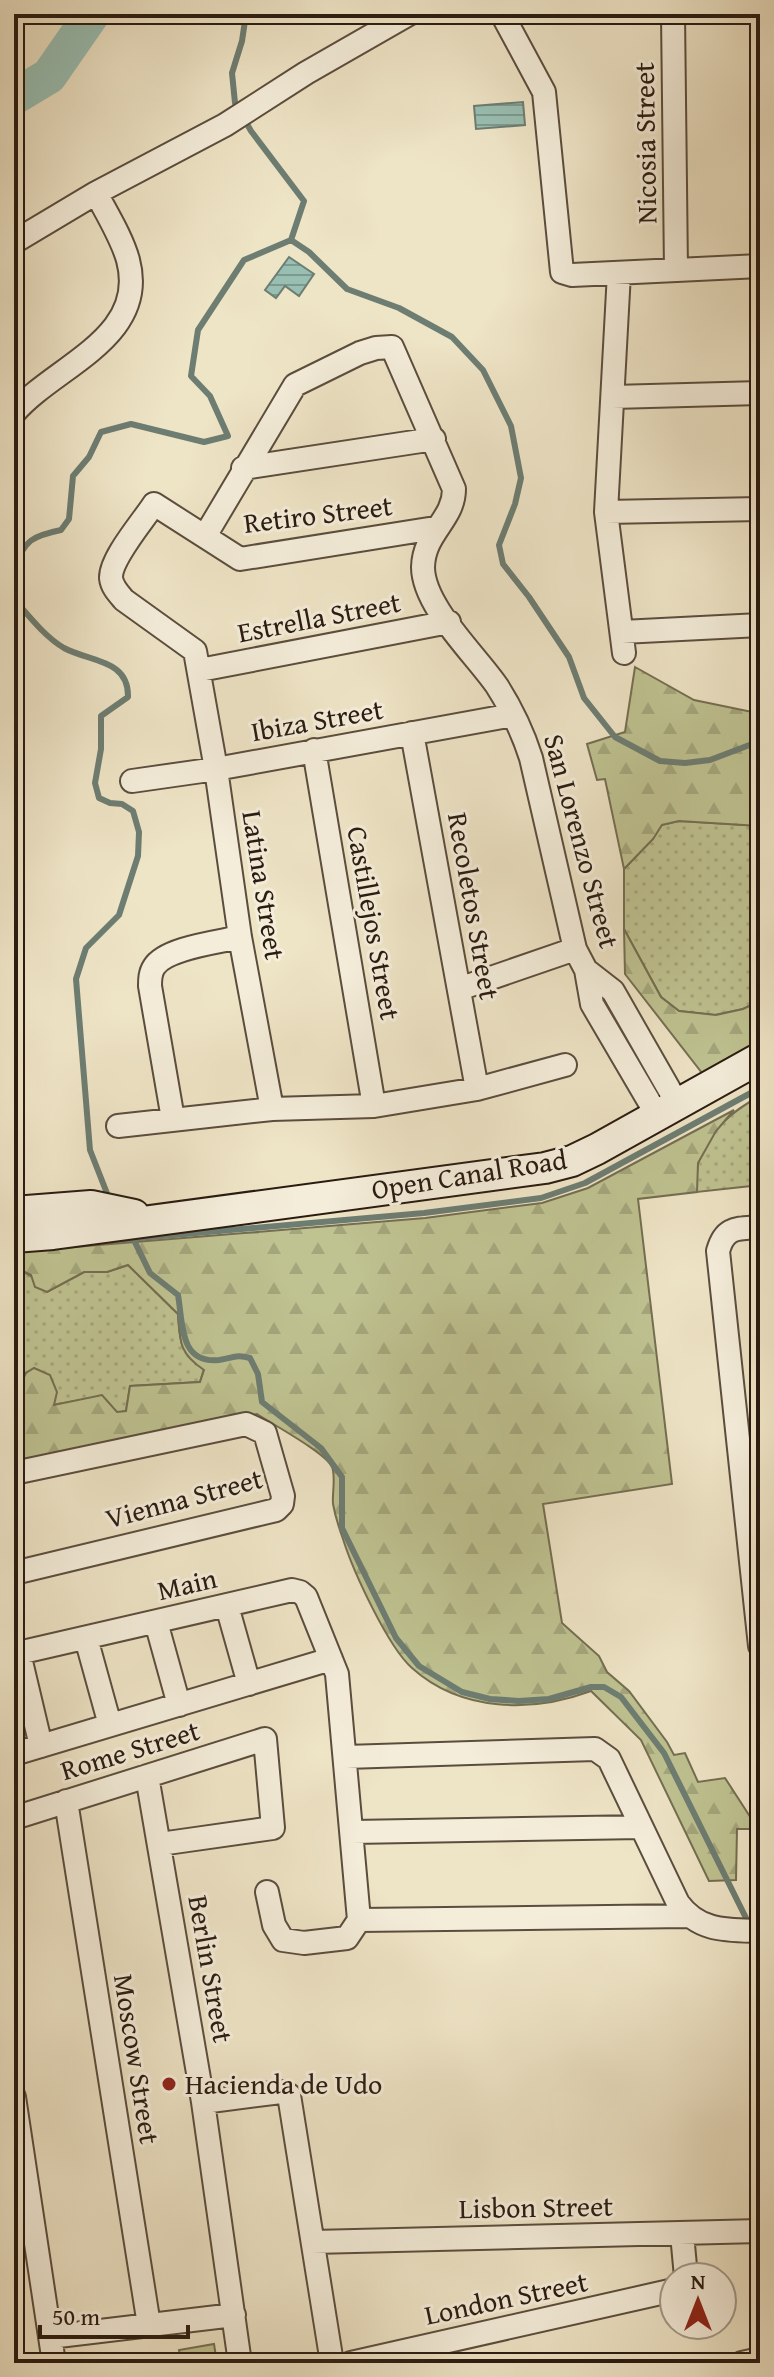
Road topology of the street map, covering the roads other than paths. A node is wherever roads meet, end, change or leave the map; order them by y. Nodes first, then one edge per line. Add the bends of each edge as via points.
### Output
1 (409, 14) edge
2 (502, 14) edge
3 (673, 14) edge
4 (96, 193) junction
5 (14, 242) edge
6 (760, 266) edge
7 (676, 270) junction
8 (619, 273) junction
9 (760, 393) edge
10 (613, 397) junction
11 (14, 413) edge
12 (434, 439) junction
13 (243, 468) junction
14 (760, 509) edge
15 (606, 512) junction
16 (435, 528) junction
17 (205, 536) junction
18 (449, 622) junction
19 (760, 625) edge
20 (200, 670) junction
21 (513, 715) junction
22 (412, 733) junction
23 (314, 750) junction
24 (216, 769) junction
25 (132, 781) dead end
26 (240, 937) junction
27 (575, 949) junction
28 (586, 970) junction
29 (459, 989) junction
30 (638, 1034) junction
31 (616, 1047) junction
32 (760, 1058) edge
33 (565, 1065) dead end
34 (477, 1089) junction
35 (374, 1106) junction
36 (272, 1109) junction
37 (667, 1109) junction
38 (173, 1119) junction
39 (118, 1126) dead end
40 (14, 1212) edge
41 (155, 1220) junction
42 (760, 1227) edge
43 (14, 1237) edge
44 (14, 1473) edge
45 (14, 1573) edge
46 (227, 1606) junction
47 (156, 1622) junction
48 (86, 1638) junction
49 (760, 1646) edge
50 (16, 1654) edge
51 (331, 1659) junction
52 (249, 1684) junction
53 (179, 1705) junction
54 (110, 1725) junction
55 (41, 1746) junction
56 (14, 1754) edge
57 (346, 1757) junction
58 (147, 1776) junction
59 (66, 1801) junction
60 (14, 1818) edge
61 (641, 1827) junction
62 (353, 1832) junction
63 (160, 1844) junction
64 (267, 1892) dead end
65 (687, 1916) junction
66 (359, 1920) junction
67 (760, 1931) edge
68 (14, 2097) edge
69 (203, 2102) junction
70 (760, 2231) edge
71 (682, 2234) junction
72 (313, 2242) junction
73 (685, 2261) edge
74 (658, 2294) edge
75 (234, 2315) junction
76 (149, 2325) junction
77 (50, 2337) junction
78 (760, 2359) edge
79 (54, 2363) edge
80 (240, 2363) edge
81 (332, 2363) edge
82 (351, 2363) edge
83 (742, 2363) edge

1 - 4 street via 225,125
2 - 8 street via 544,92 562,272
3 - 7 street, Nicosia Street
4 - 5 street
4 - 11 street via 128,259 127,304 103,342 30,395
6 - 7 street
7 - 8 street
8 - 10 street
9 - 10 street
10 - 15 street
12 - 13 street
12 - 13 street, San Lorenzo Street via 392,347 376,348 295,385
12 - 16 street, San Lorenzo Street via 454,489 449,512
13 - 17 street
14 - 15 street
15 - 19 street via 623,643
16 - 17 street, Retiro Street via 240,559
16 - 18 street, San Lorenzo Street via 426,548 425,586
17 - 20 street, Retiro Street via 154,504 113,566 111,580 124,600 195,651
18 - 20 street, Estrella Street
18 - 21 street, San Lorenzo Street
20 - 24 street, Latina Street
21 - 22 street, Ibiza Street
21 - 27 street, San Lorenzo Street via 531,758
22 - 23 street, Ibiza Street
22 - 29 street, Recoletos Street
23 - 24 street, Ibiza Street
23 - 35 street, Castillejos Street
24 - 25 street, Ibiza Street
24 - 26 street, Latina Street
26 - 36 street, Latina Street
26 - 38 street via 162,958 150,975
27 - 28 street, San Lorenzo Street
27 - 29 street
28 - 30 street, San Lorenzo Street via 613,991
28 - 31 street, San Lorenzo Street via 592,1004
29 - 34 street, Recoletos Street
30 - 31 street
30 - 37 street, San Lorenzo Street
31 - 37 street, San Lorenzo Street
32 - 37 main road, Open Canal Road
33 - 34 street
34 - 35 street
35 - 36 street
36 - 38 street
37 - 41 main road, Open Canal Road via 585,1155 545,1168
38 - 39 street
40 - 41 main road, Open Canal Road via 91,1206
41 - 43 main road, Open Canal Road
42 - 49 street via 731,1230 718,1251
44 - 45 street, Vienna Street via 246,1424 265,1433 283,1496 276,1510
46 - 47 street, Main
46 - 51 street, Main via 300,1592
46 - 52 street
47 - 48 street, Main
47 - 53 street
48 - 50 street, Main
48 - 54 street
50 - 55 street
51 - 52 street
51 - 57 street
52 - 53 street
53 - 54 street
54 - 55 street
55 - 56 street
57 - 61 street via 595,1749 609,1759
57 - 62 street
58 - 59 street, Rome Street
58 - 63 street, Berlin Street
58 - 63 street, Rome Street via 265,1739 273,1828
59 - 60 street, Rome Street
59 - 76 street, Moscow Street
61 - 62 street
61 - 65 street
62 - 66 street
63 - 69 street, Berlin Street
64 - 66 street via 283,1940 347,1938
65 - 66 street
65 - 67 street via 719,1930
68 - 77 street
69 - 72 street via 289,2095
69 - 75 street, Berlin Street
70 - 71 street, Lisbon Street
71 - 72 street, Lisbon Street
71 - 73 street
72 - 81 street
74 - 82 street, London Street
75 - 76 street
75 - 80 street, Berlin Street
76 - 77 street
77 - 79 street
78 - 83 street

